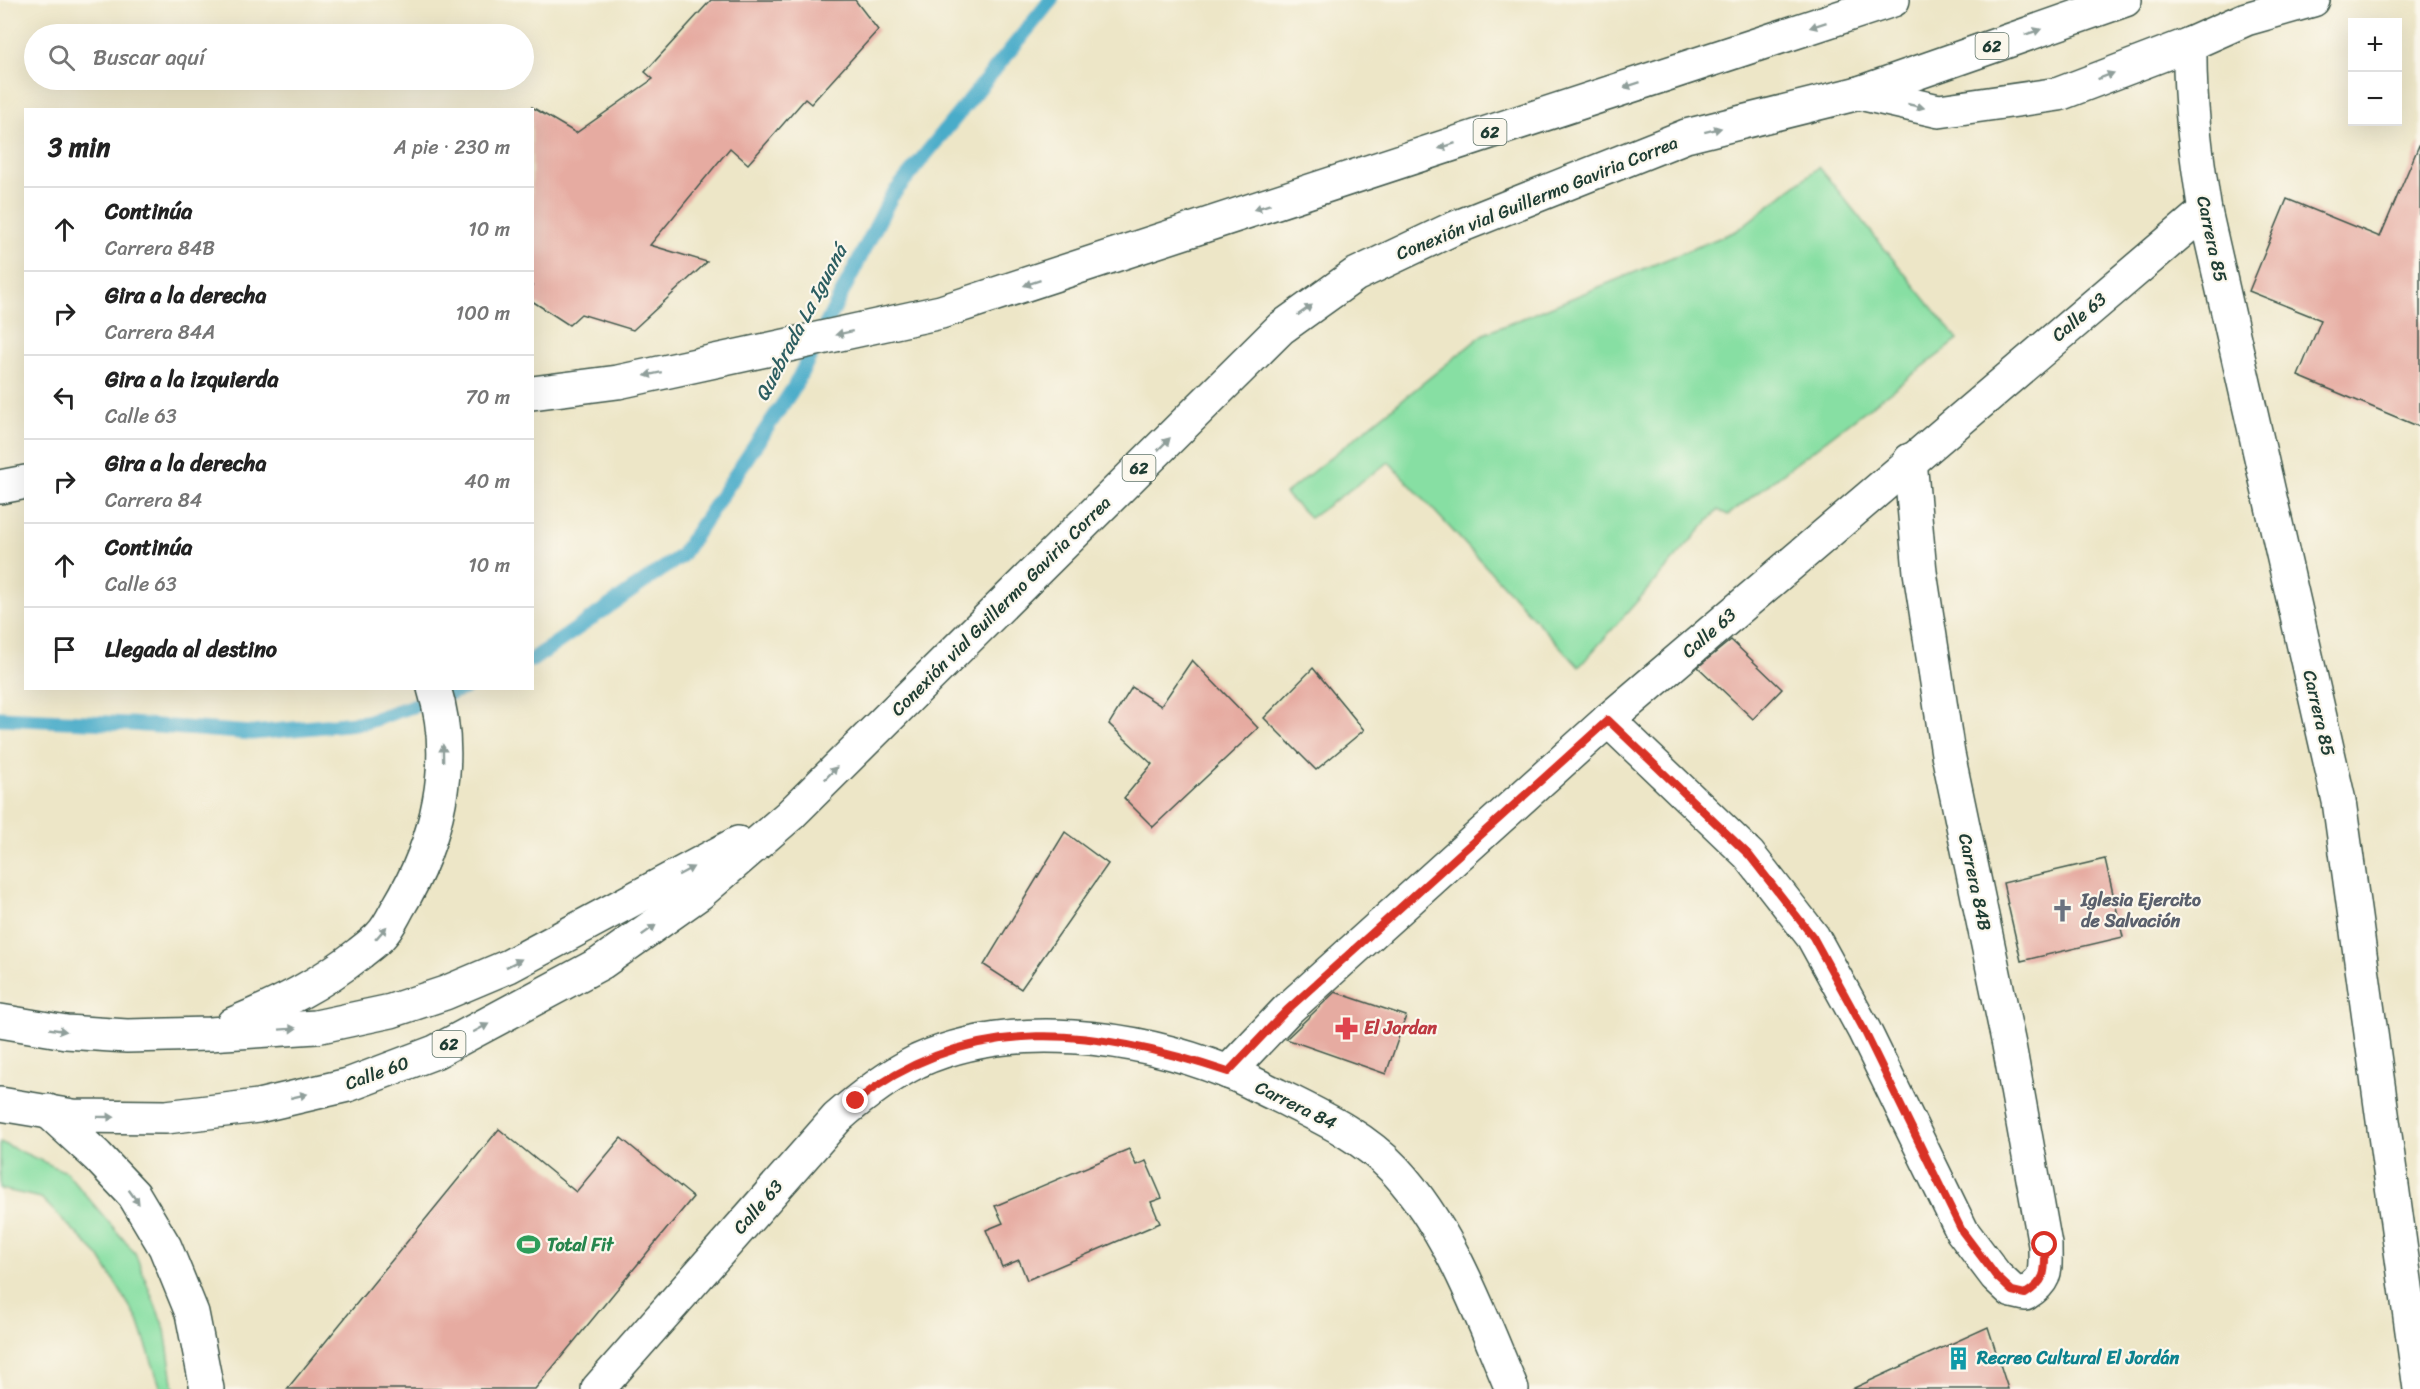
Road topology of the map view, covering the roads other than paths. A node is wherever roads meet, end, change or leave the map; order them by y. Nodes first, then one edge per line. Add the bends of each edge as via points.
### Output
1 (1893, 0) edge
2 (2125, 0) edge
3 (2313, 0) edge
4 (2190, 44) junction
5 (1859, 93) junction
6 (2205, 211) junction
7 (534, 393) edge
8 (1910, 460) junction
9 (24, 482) edge
10 (0, 488) edge
11 (24, 489) edge
12 (435, 690) edge
13 (1608, 720) junction
14 (790, 815) junction
15 (0, 1021) edge
16 (209, 1034) junction
17 (940, 1053) joint
18 (1228, 1072) junction
19 (0, 1104) edge
20 (48, 1111) junction
21 (207, 1389) edge
22 (598, 1389) edge
23 (1512, 1389) edge
24 (2420, 1389) edge

1 -> 7 main road, 62 via 941,312 618,382
5 -> 2 main road, Conexión vial Guillermo Gaviria Correa / 62
3 - 4 main road via 2246,19
5 -> 4 main road via 1939,111 2059,94
4 - 6 main road, Carrera 85 via 2193,138
14 -> 5 main road, Conexión vial Guillermo Gaviria Correa / 62 via 1281,327 1355,275 1450,230 1686,136
6 - 8 main road, Calle 63
6 - 24 main road, Carrera 85 via 2339,801
8 - 13 main road, Calle 63
8 - 13 main road, Carrera 84B via 1920,572 1948,754 2009,1045 2045,1245 2045,1270 2040,1285 2025,1294 2012,1291 1962,1231 1864,1030 1806,928 1749,855
9 - 10 main road
10 - 11 main road
16 -> 12 main road via 299,995 337,971 382,934 413,884 435,828 443,771 442,713
13 - 18 main road, Calle 63 via 1287,1010
16 -> 14 main road via 316,1027 391,1011 445,993 509,966
20 -> 14 main road, Calle 60 / 62 via 73,1116 166,1117 258,1106 348,1085 435,1052 601,963 700,893
15 -> 16 main road via 66,1032
17 - 18 main road, Carrera 84 via 1001,1038 1082,1038 1178,1055
17 - 22 main road, Calle 63 via 872,1088 837,1118
18 - 23 main road, Carrera 84 via 1349,1132 1396,1171 1436,1225 1459,1267
19 - 20 main road, Calle 60 / 62
20 -> 21 main road via 134,1195 165,1247 192,1313

